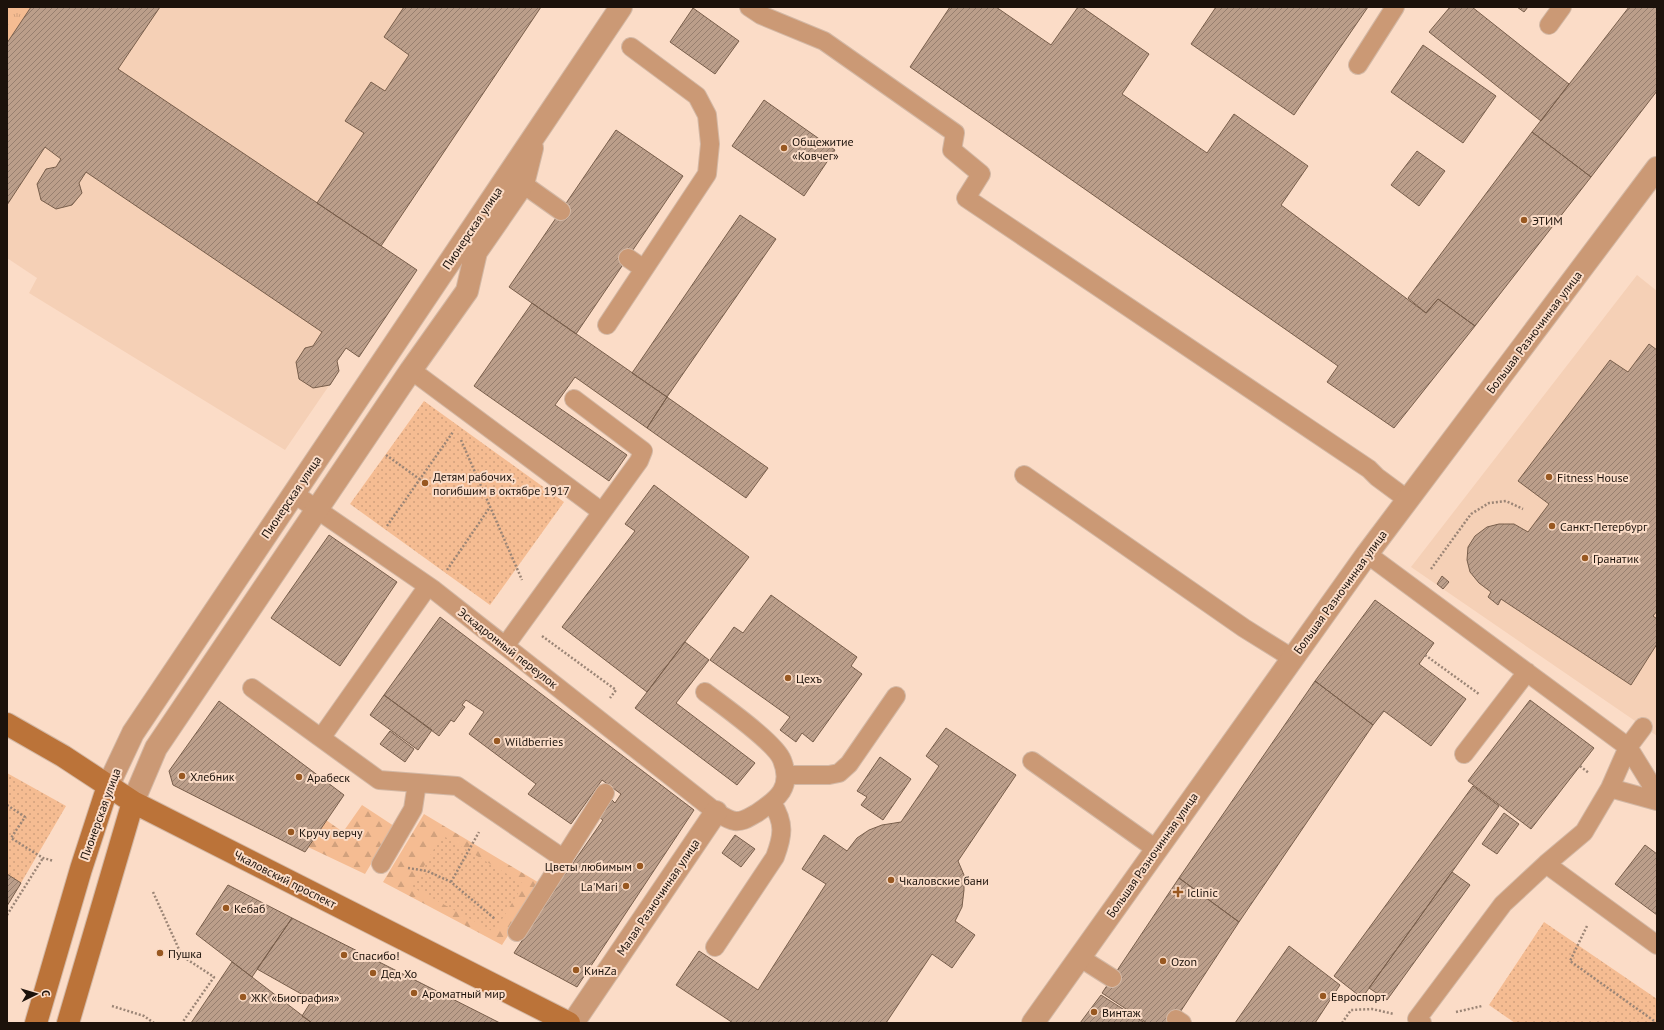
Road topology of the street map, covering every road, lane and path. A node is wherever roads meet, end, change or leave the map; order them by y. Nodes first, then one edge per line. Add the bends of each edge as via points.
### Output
1 (621, 7) edge
2 (749, 7) edge
3 (1395, 7) edge
4 (1562, 7) edge
5 (1548, 25) dead end
6 (631, 47) dead end
7 (1358, 65) dead end
8 (535, 135) junction
9 (1657, 168) edge
10 (523, 184) junction
11 (561, 211) dead end
12 (628, 258) dead end
13 (644, 269) junction
14 (607, 325) dead end
15 (411, 370) junction
16 (574, 400) dead end
17 (467, 412) junction
18 (456, 429) junction
19 (383, 453) dead end
20 (1024, 475) dead end
21 (420, 479) junction
22 (425, 483) dead end
23 (294, 493) junction
24 (1408, 500) junction
25 (490, 507) junction
26 (1523, 509) dead end
27 (317, 510) junction
28 (602, 512) junction
29 (372, 547) junction
30 (1367, 554) junction
31 (1429, 571) dead end
32 (431, 588) junction
33 (534, 606) junction
34 (522, 622) junction
35 (505, 646) junction
36 (1425, 655) dead end
37 (1292, 658) junction
38 (1527, 672) junction
39 (252, 688) dead end
40 (705, 692) dead end
41 (896, 696) dead end
42 (610, 698) dead end
43 (1499, 708) junction
44 (7, 724) edge
45 (1643, 726) dead end
46 (321, 738) junction
47 (1628, 747) junction
48 (1464, 754) dead end
49 (1032, 761) dead end
50 (786, 776) junction
51 (417, 783) junction
52 (108, 786) junction
53 (1610, 788) junction
54 (605, 793) dead end
55 (1657, 794) edge
56 (1657, 801) edge
57 (133, 802) junction
58 (772, 803) junction
59 (7, 805) edge
60 (491, 810) junction
61 (716, 812) junction
62 (1156, 849) junction
63 (43, 858) junction
64 (564, 859) junction
65 (54, 861) dead end
66 (381, 864) joint
67 (1546, 864) junction
68 (451, 882) junction
69 (153, 892) dead end
70 (1599, 902) junction
71 (7, 915) edge
72 (518, 932) joint
73 (1657, 945) edge
74 (715, 946) dead end
75 (1080, 957) junction
76 (1112, 978) dead end
77 (112, 1006) dead end
78 (1420, 1021) edge
79 (1657, 1022) edge
80 (36, 1023) edge
81 (68, 1023) edge
82 (154, 1023) edge
83 (182, 1023) edge
84 (569, 1023) edge
85 (573, 1023) edge
86 (1032, 1023) edge
87 (1342, 1023) edge

1 - 8 street, Пионерская улица
2 - 24 lane via 761,15 824,41 955,133 952,150 981,174 966,198 1369,469
3 - 7 lane
4 - 5 lane
6 - 13 lane via 697,96 707,115 710,144 707,174
8 - 10 street
8 - 23 street, Пионерская улица
9 - 24 street, Большая Разночинная улица
10 - 11 lane
10 - 15 street, Пионерская улица via 476,252 467,291
12 - 13 lane
13 - 14 lane
15 - 17 lane
15 - 27 street, Пионерская улица
16 - 28 lane via 643,451
17 - 18 path
17 - 28 lane
18 - 21 path
18 - 25 path
19 - 21 path
20 - 37 lane via 1244,628
21 - 22 path
21 - 29 path
23 - 27 lane, Эскадронный переулок
23 - 52 street, Пионерская улица via 133,733
24 - 30 street, Большая Разночинная улица
25 - 32 path
25 - 33 path
26 - 31 path via 1506,501 1489,503 1472,514
27 - 29 lane, Эскадронный переулок
27 - 57 street, Пионерская улица via 156,748
28 - 33 lane
29 - 32 lane, Эскадронный переулок
30 - 37 street, Большая Разночинная улица
30 - 38 lane
32 - 35 lane, Эскадронный переулок
32 - 46 lane
33 - 34 lane
34 - 35 lane
34 - 42 path via 616,690
35 - 61 lane, Эскадронный переулок
36 - 43 path
37 - 62 street, Большая Разночинная улица
38 - 43 lane
38 - 47 lane
39 - 46 lane
40 - 50 lane via 770,743 782,758
41 - 50 lane via 840,773
43 - 48 lane
44 - 52 street, Чкаловский проспект
45 - 47 lane
46 - 51 lane via 379,780
47 - 53 lane
47 - 55 lane
49 - 62 lane
50 - 58 lane, Эскадронный переулок via 784,791
51 - 60 lane via 457,786
51 - 66 lane via 414,809
52 - 57 street, Чкаловский проспект
52 - 80 street, Пионерская улица
53 - 56 lane
53 - 67 lane via 1584,832
54 - 64 lane
57 - 81 street, Пионерская улица
57 - 84 street, Чкаловский проспект
58 - 61 lane, Эскадронный переулок via 744,820 734,821
58 - 74 lane via 778,813 781,827 781,841 775,857
59 - 63 path via 25,817 11,838
60 - 64 lane
60 - 68 path
61 - 85 street, Малая Разночинная улица
62 - 75 street, Большая Разночинная улица
63 - 65 path
63 - 71 path
64 - 72 lane
66 - 68 path via 427,871
67 - 70 lane
67 - 78 lane via 1503,904
68 - 72 path via 497,920
69 - 83 path via 182,956 214,977
70 - 73 lane
70 - 79 path via 1570,961
75 - 76 lane
75 - 86 street, Большая Разночинная улица
77 - 82 path via 144,1016
78 - 87 path via 1372,1009 1351,1010

